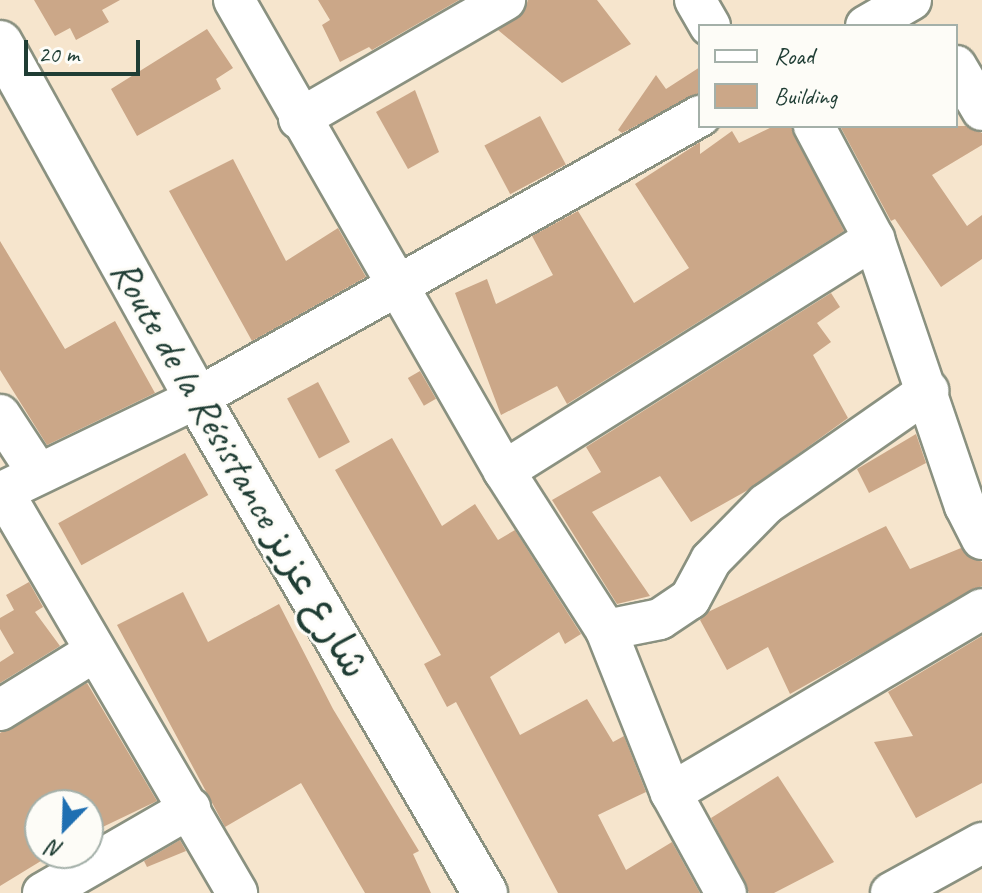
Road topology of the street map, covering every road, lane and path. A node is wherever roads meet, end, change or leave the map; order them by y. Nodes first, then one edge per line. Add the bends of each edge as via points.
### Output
1 (234, 0) edge
2 (505, 0) edge
3 (695, 0) edge
4 (914, 0) edge
5 (709, 24) edge
6 (870, 24) edge
7 (932, 24) edge
8 (0, 43) edge
9 (958, 69) edge
10 (982, 110) edge
11 (698, 117) edge
12 (299, 119) junction
13 (815, 128) edge
14 (874, 239) junction
15 (397, 284) junction
16 (928, 391) junction
17 (197, 398) junction
18 (0, 415) edge
19 (504, 471) junction
20 (38, 473) junction
21 (2, 493) edge
22 (982, 539) edge
23 (982, 609) edge
24 (606, 630) junction
25 (94, 652) junction
26 (0, 710) edge
27 (671, 793) junction
28 (190, 808) junction
29 (982, 843) edge
30 (43, 893) edge
31 (237, 893) edge
32 (485, 893) edge
33 (726, 893) edge
34 (891, 893) edge

1 - 12 street
2 - 12 street
3 - 5 street
4 - 6 street
4 - 7 street
8 - 17 main road, Route de la Résistance شارع عزيز
9 - 10 street
11 - 15 street
12 - 15 street
13 - 14 street
14 - 16 street
14 - 19 street
15 - 17 street
15 - 19 street
16 - 22 street via 965,506
16 - 24 street via 766,504 711,560 690,599 660,619
17 - 20 street
17 - 32 main road, Route de la Résistance شارع عزيز
18 - 20 street
19 - 24 street
20 - 21 street
21 - 25 street
23 - 27 street
24 - 27 street
25 - 26 street
25 - 28 street
27 - 33 street
28 - 30 street
28 - 31 street
29 - 34 street

